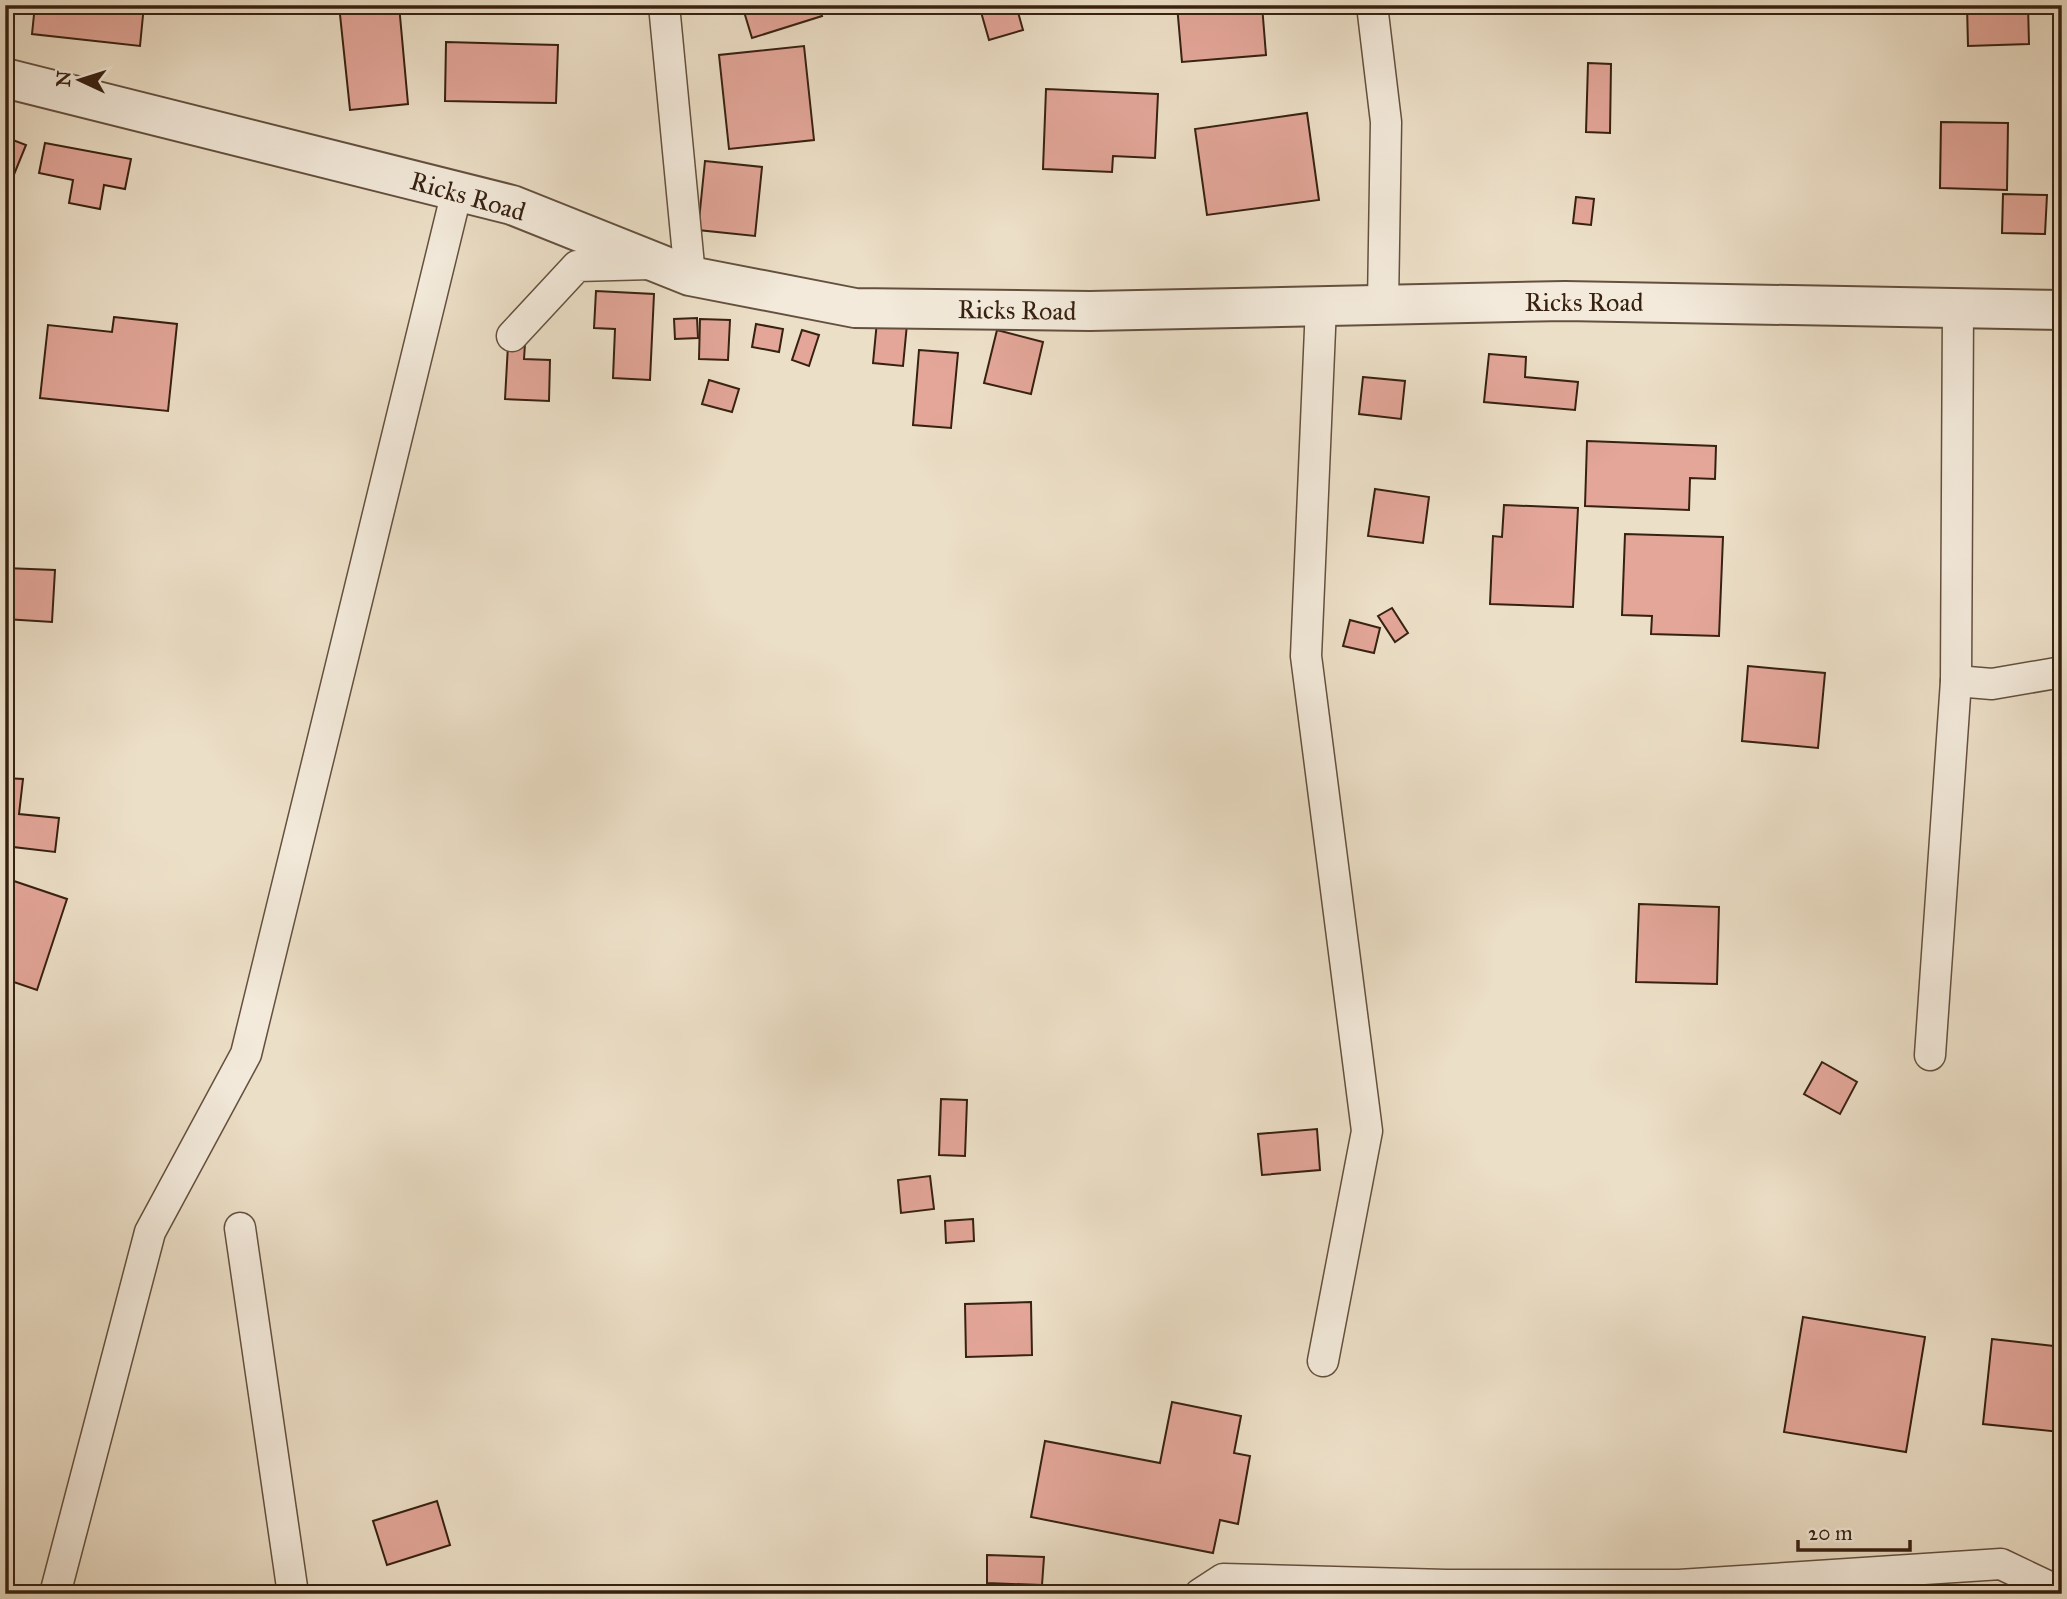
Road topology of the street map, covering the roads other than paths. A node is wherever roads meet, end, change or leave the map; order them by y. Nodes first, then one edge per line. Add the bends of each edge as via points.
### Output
1 (664, 5) edge
2 (1372, 5) edge
3 (5, 78) edge
4 (457, 191) junction
5 (674, 270) junction
6 (1383, 304) junction
7 (1321, 306) junction
8 (1958, 308) junction
9 (2062, 310) edge
10 (512, 336) dead end
11 (2062, 672) edge
12 (1956, 681) junction
13 (1930, 1055) dead end
14 (240, 1228) dead end
15 (1323, 1361) dead end
16 (2062, 1593) edge
17 (55, 1594) edge
18 (293, 1594) edge
19 (1200, 1594) edge

1 - 5 street
2 - 6 street via 1385,122
3 - 4 street, Ricks Road
4 - 5 street, Ricks Road via 512,205
4 - 17 street via 246,1054 150,1232
5 - 7 street, Ricks Road via 855,308 1090,311
5 - 10 street via 577,266
6 - 7 street, Ricks Road
6 - 8 street, Ricks Road via 1565,301
7 - 15 street via 1306,656 1367,1131
8 - 9 street, Ricks Road
8 - 12 street
11 - 12 street via 1992,684
12 - 13 street
14 - 18 street
16 - 19 street via 2001,1564 1679,1585 1446,1586 1223,1579

